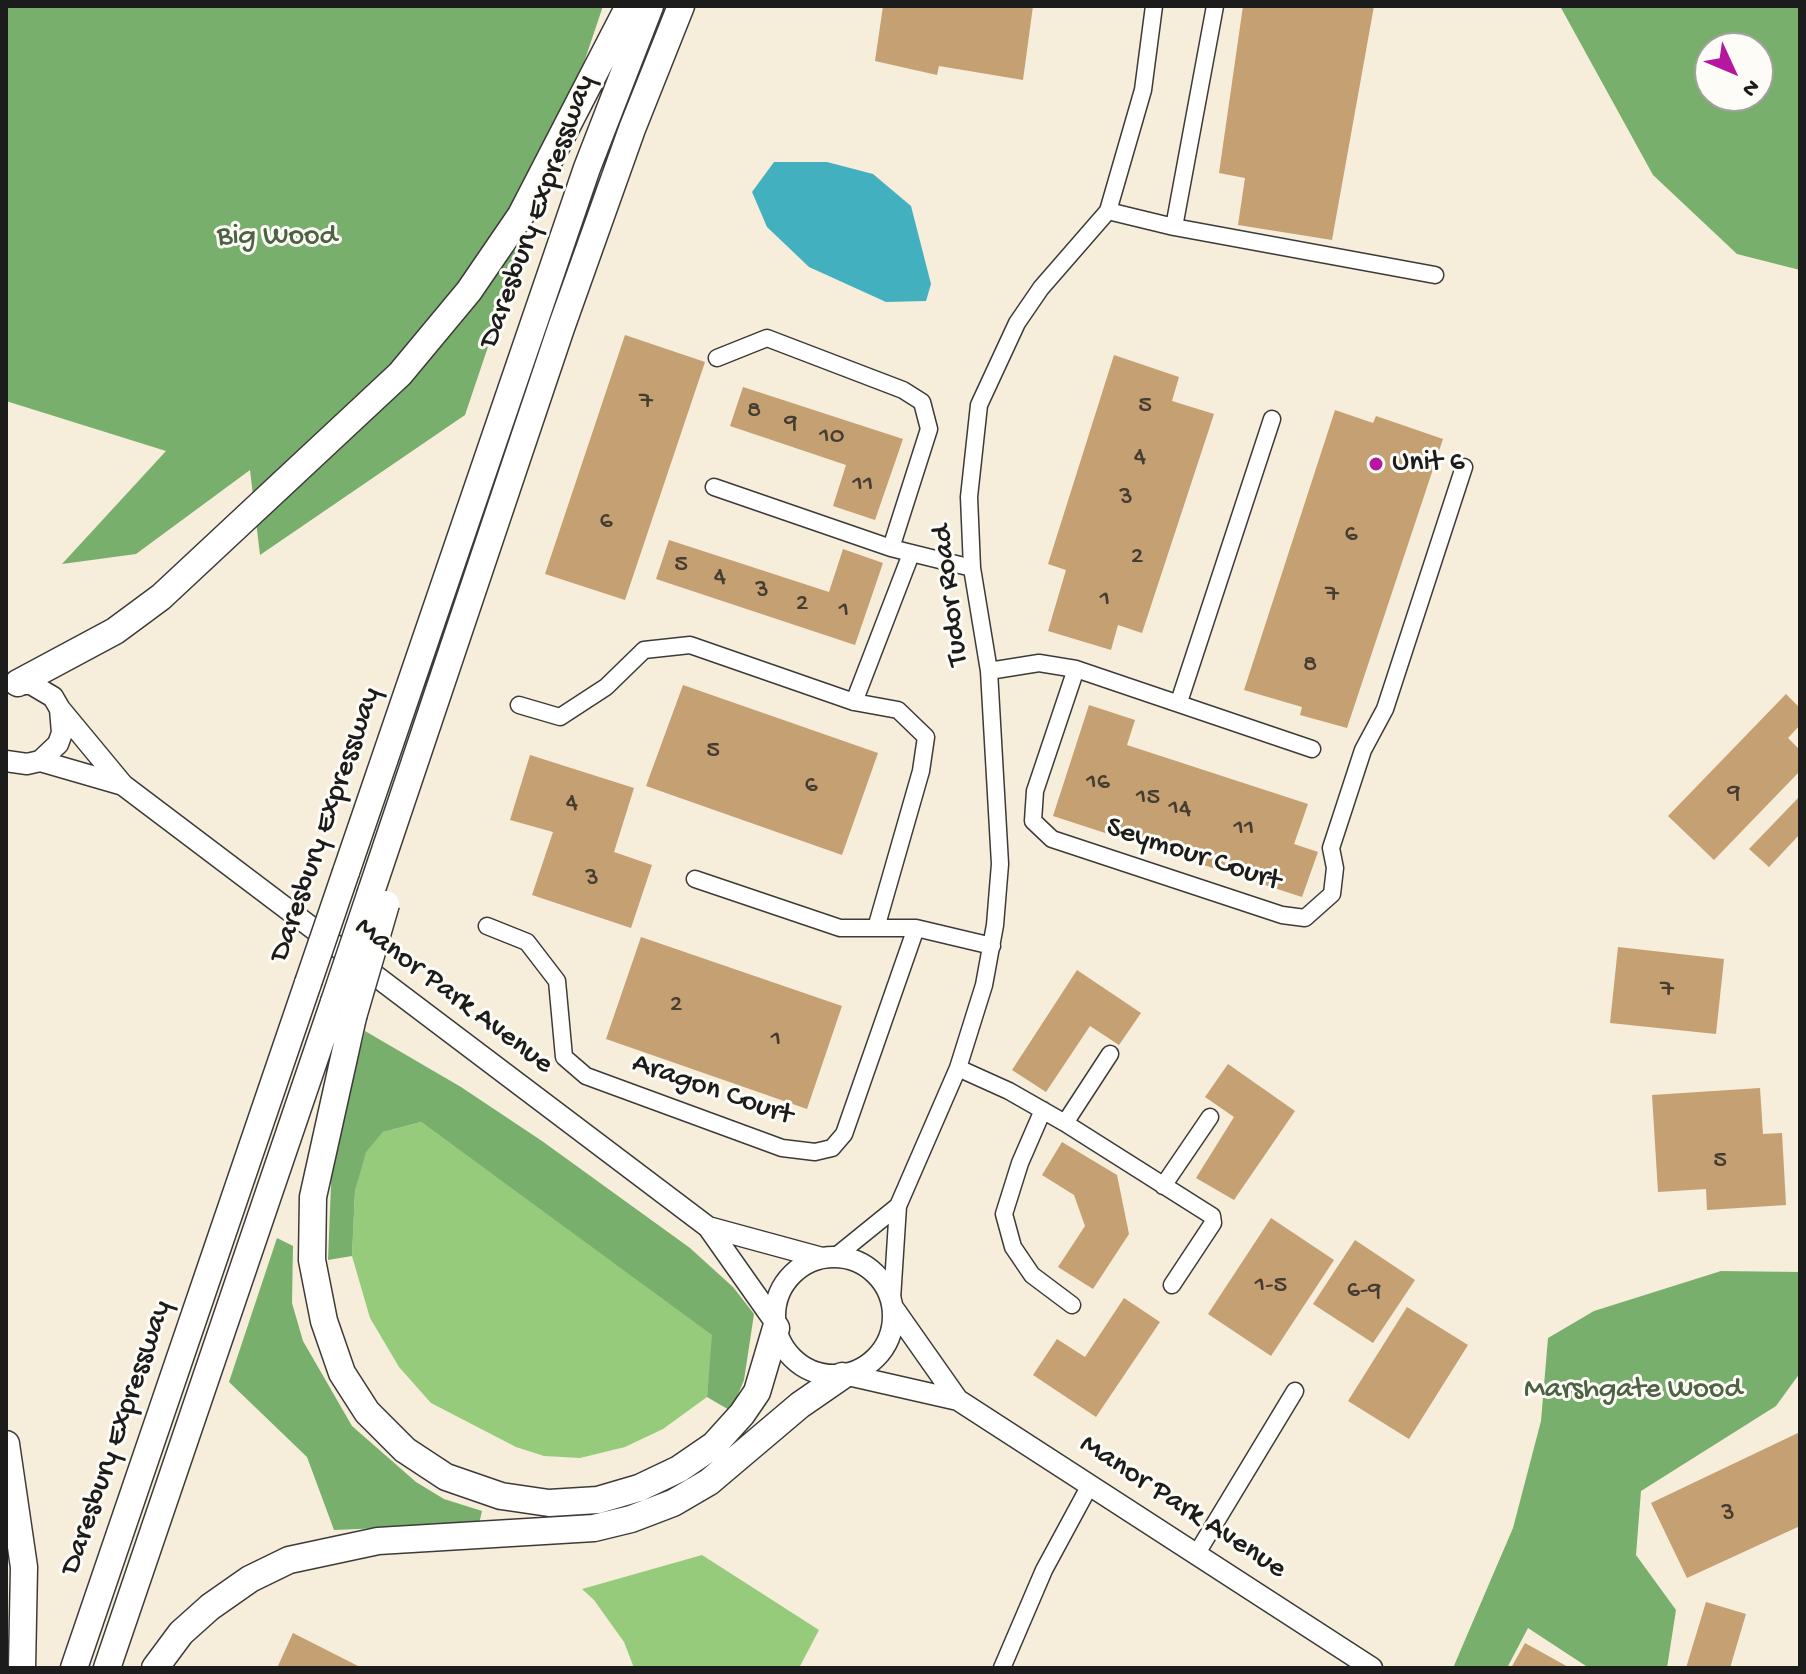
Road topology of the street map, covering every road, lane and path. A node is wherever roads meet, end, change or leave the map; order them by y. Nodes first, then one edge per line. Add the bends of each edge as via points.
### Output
1 (629, 6) edge
2 (650, 6) edge
3 (681, 6) edge
4 (1154, 6) edge
5 (1215, 6) edge
6 (1108, 211) junction
7 (1174, 227) junction
8 (1435, 275) dead end
9 (717, 358) dead end
10 (1272, 419) dead end
11 (1464, 467) dead end
12 (714, 487) dead end
13 (891, 548) junction
14 (911, 554) junction
15 (972, 568) junction
16 (1076, 669) junction
17 (989, 671) junction
18 (12, 685) edge
19 (854, 702) junction
20 (1179, 702) junction
21 (519, 705) dead end
22 (60, 709) junction
23 (1312, 749) dead end
24 (6, 761) edge
25 (33, 762) junction
26 (6, 782) edge
27 (123, 785) junction
28 (695, 879) dead end
29 (487, 926) dead end
30 (876, 928) junction
31 (916, 928) junction
32 (992, 946) junction
33 (344, 1009) junction
34 (1110, 1054) dead end
35 (958, 1068) junction
36 (1043, 1110) junction
37 (1210, 1117) dead end
38 (1065, 1123) junction
39 (1163, 1186) junction
40 (898, 1206) junction
41 (708, 1227) junction
42 (828, 1258) junction
43 (1172, 1285) dead end
44 (893, 1304) junction
45 (1072, 1305) dead end
46 (775, 1325) junction
47 (845, 1375) junction
48 (1295, 1391) dead end
49 (958, 1400) junction
50 (6, 1444) edge
51 (1090, 1485) junction
52 (1197, 1553) junction
53 (22, 1668) edge
54 (74, 1668) edge
55 (107, 1668) edge
56 (155, 1668) edge
57 (1002, 1668) edge
58 (1372, 1668) edge

1 - 18 main road via 521,215 469,291 400,374 161,597 115,631
2 - 54 main road, Daresbury Expressway, bridge via 591,156
3 - 33 main road, Daresbury Expressway, bridge via 561,328 414,766
4 - 6 street, Tudor Road via 1143,90
5 - 7 street
6 - 7 street
6 - 15 street, Tudor Road via 1017,323 979,405 969,497
7 - 8 street
9 - 13 street via 767,338 922,402 929,429
10 - 20 street
11 - 16 street, Seymour Court via 1385,709 1363,750 1331,848 1332,894 1305,918 1052,839 1033,821 1035,791
12 - 13 street
13 - 14 street
14 - 15 street
14 - 19 street
15 - 17 street, Tudor Road
16 - 17 street via 1039,663
16 - 20 street
17 - 32 street, Tudor Road via 1000,864
18 - 22 street, Manor Park Avenue via 43,689
19 - 21 street via 690,645 644,650 606,687 560,717
19 - 30 street via 898,710 926,737
20 - 23 street
22 - 25 street via 58,744
22 - 27 street, Manor Park Avenue
24 - 25 street, Manor Park Avenue
25 - 26 street
25 - 27 street, Manor Park Avenue
27 - 41 street, Manor Park Avenue
28 - 30 street via 840,928
29 - 31 street, Aragon Court via 527,942 557,981 564,1057 586,1076 782,1148 815,1152 832,1148 844,1134
30 - 31 street
31 - 32 street
32 - 35 street, Tudor Road
33 - 46 main road via 313,1197 312,1260 324,1321 342,1373 367,1412 405,1450 446,1477 501,1496 549,1503 598,1500 639,1488 714,1445 742,1414 757,1392
33 - 55 main road
34 - 38 street
35 - 36 street
35 - 40 street, Tudor Road
36 - 38 street
36 - 45 street via 1004,1214 1013,1247 1032,1275
37 - 39 street
38 - 39 street
39 - 43 street via 1212,1216 1213,1223
40 - 42 street, Tudor Road
40 - 44 street, Tudor Road
41 - 42 street, Manor Park Avenue
41 - 46 street, Manor Park Avenue
42 - 44 street via 854,1260 870,1269 884,1282
42 - 46 street via 792,1274 782,1288
44 - 47 street via 890,1335 878,1357
44 - 49 street, Manor Park Avenue
46 - 47 street via 782,1345 807,1370
47 - 49 street, Manor Park Avenue
47 - 56 main road via 709,1482 673,1503 594,1528 378,1541 289,1560 210,1607 181,1633
48 - 52 street
49 - 51 street, Manor Park Avenue
50 - 53 main road via 24,1567
51 - 52 street, Manor Park Avenue
51 - 57 street via 1044,1570
52 - 58 street, Manor Park Avenue

